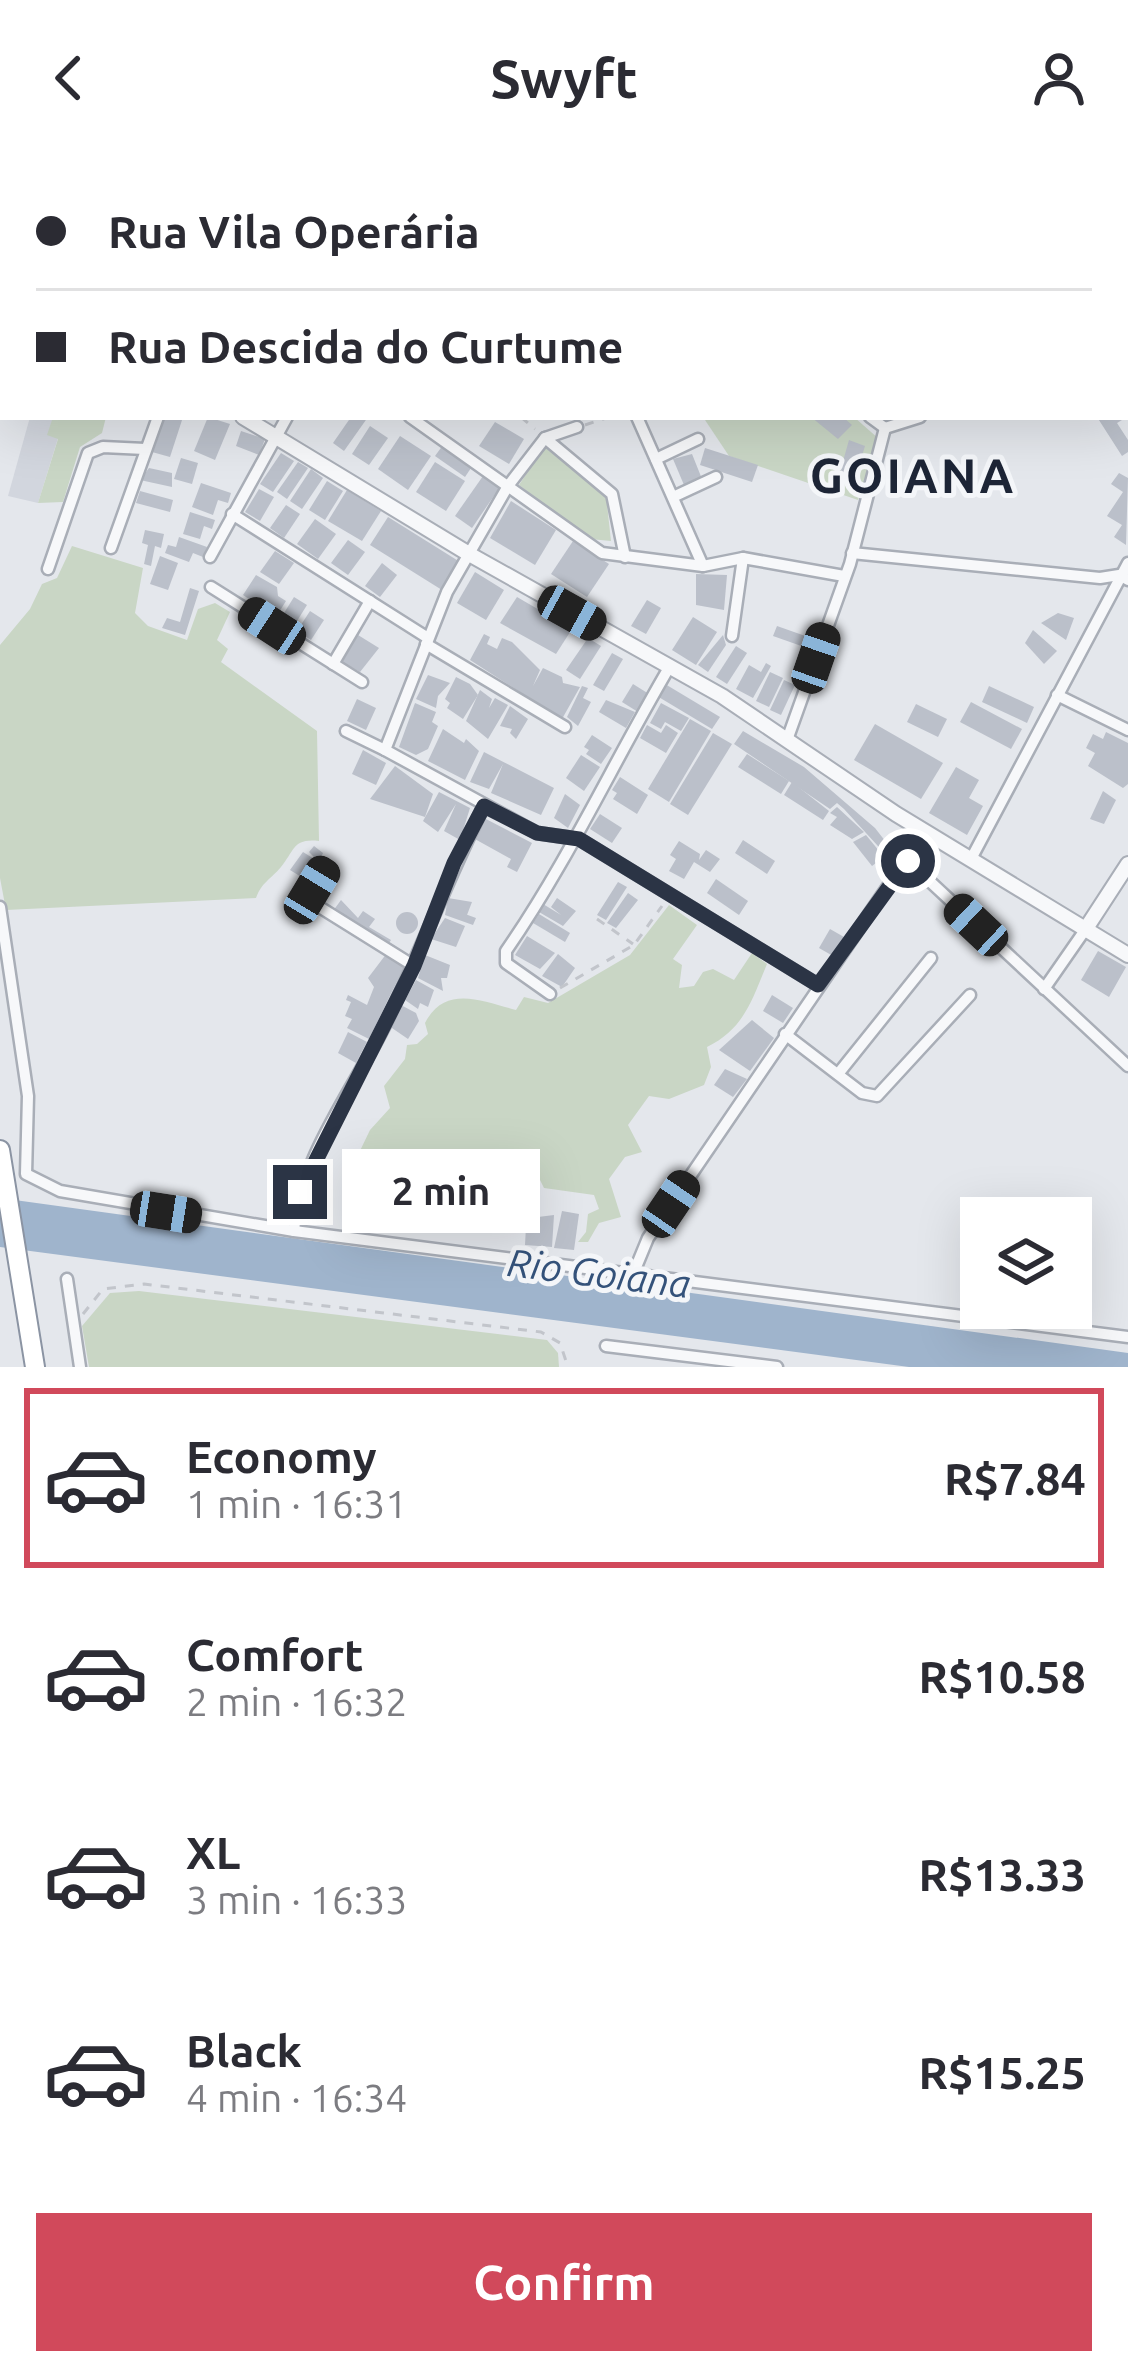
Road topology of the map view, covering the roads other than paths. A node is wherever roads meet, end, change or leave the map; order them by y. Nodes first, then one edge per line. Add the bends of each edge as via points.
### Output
1 (157, 420) edge
2 (249, 420) edge
3 (285, 420) edge
4 (414, 420) edge
5 (639, 420) edge
6 (874, 420) edge
7 (910, 420) edge
8 (578, 427) road end
9 (885, 428) junction
10 (277, 435) junction
11 (545, 439) junction
12 (698, 439) dead end
13 (146, 449) junction
14 (656, 459) junction
15 (716, 477) dead end
16 (508, 486) junction
17 (673, 496) junction
18 (232, 514) junction
19 (111, 548) dead end
20 (853, 553) junction
21 (469, 554) junction
22 (210, 557) dead end
23 (625, 557) junction
24 (743, 558) junction
25 (1128, 563) edge
26 (704, 566) junction
27 (48, 569) dead end
28 (844, 576) junction
29 (1100, 578) junction
30 (1124, 578) edge
31 (212, 587) dead end
32 (1113, 590) junction
33 (1128, 598) edge
34 (370, 601) junction
35 (732, 635) dead end
36 (427, 641) junction
37 (333, 664) junction
38 (670, 666) junction
39 (362, 682) dead end
40 (1058, 695) junction
41 (565, 727) dead end
42 (346, 730) dead end
43 (1128, 730) edge
44 (788, 740) junction
45 (385, 750) junction
46 (484, 806) junction
47 (925, 832) junction
48 (579, 839) junction
49 (971, 859) junction
50 (908, 861) junction
51 (1128, 864) edge
52 (327, 866) dead end
53 (0, 907) edge
54 (1084, 930) junction
55 (1128, 955) edge
56 (931, 958) dead end
57 (414, 966) junction
58 (818, 985) junction
59 (1044, 989) junction
60 (550, 994) road end
61 (970, 995) dead end
62 (785, 1034) junction
63 (1128, 1066) edge
64 (838, 1074) junction
65 (0, 1150) edge
66 (294, 1232) junction
67 (634, 1272) junction
68 (67, 1279) dead end
69 (1128, 1337) edge
70 (606, 1346) dead end
71 (34, 1367) edge
72 (80, 1367) edge
73 (777, 1367) edge

1 - 13 street
2 - 10 street
3 - 10 street
4 - 16 street
5 - 14 street
6 - 9 street
7 - 9 street
8 - 11 street
9 - 20 street
10 - 18 street
10 - 21 street
11 - 16 street
11 - 23 street via 612,494
12 - 14 street
13 - 19 street
13 - 27 street via 88,453
14 - 17 street
15 - 17 street
16 - 21 street
16 - 23 street via 592,548
17 - 26 street
18 - 22 street
18 - 34 street
20 - 28 street
20 - 29 street
21 - 36 street
21 - 38 street
23 - 26 street
24 - 26 street
24 - 28 street
24 - 35 street
25 - 30 street
28 - 44 street
29 - 30 street
29 - 32 street
30 - 32 street
31 - 37 street
32 - 33 street
32 - 40 street
34 - 36 street
34 - 37 street
36 - 41 street
36 - 45 street
37 - 39 street
38 - 44 street
38 - 48 street via 601,783
40 - 43 street
40 - 49 street
42 - 45 street
44 - 47 street
45 - 46 street
46 - 48 street via 537,833
46 - 57 street
47 - 49 street
47 - 50 street
48 - 58 street
48 - 60 street via 505,957
49 - 54 street
50 - 58 street
50 - 59 street
51 - 54 street
52 - 57 street via 313,903
53 - 66 street via 28,1096 26,1174 81,1198
54 - 55 street
54 - 59 street
56 - 64 street
57 - 66 street via 307,1174
58 - 62 street
59 - 63 street
61 - 64 street via 877,1096
62 - 64 street
62 - 67 street via 648,1238
65 - 71 highway
66 - 67 street
67 - 69 street
68 - 72 street
70 - 73 street

